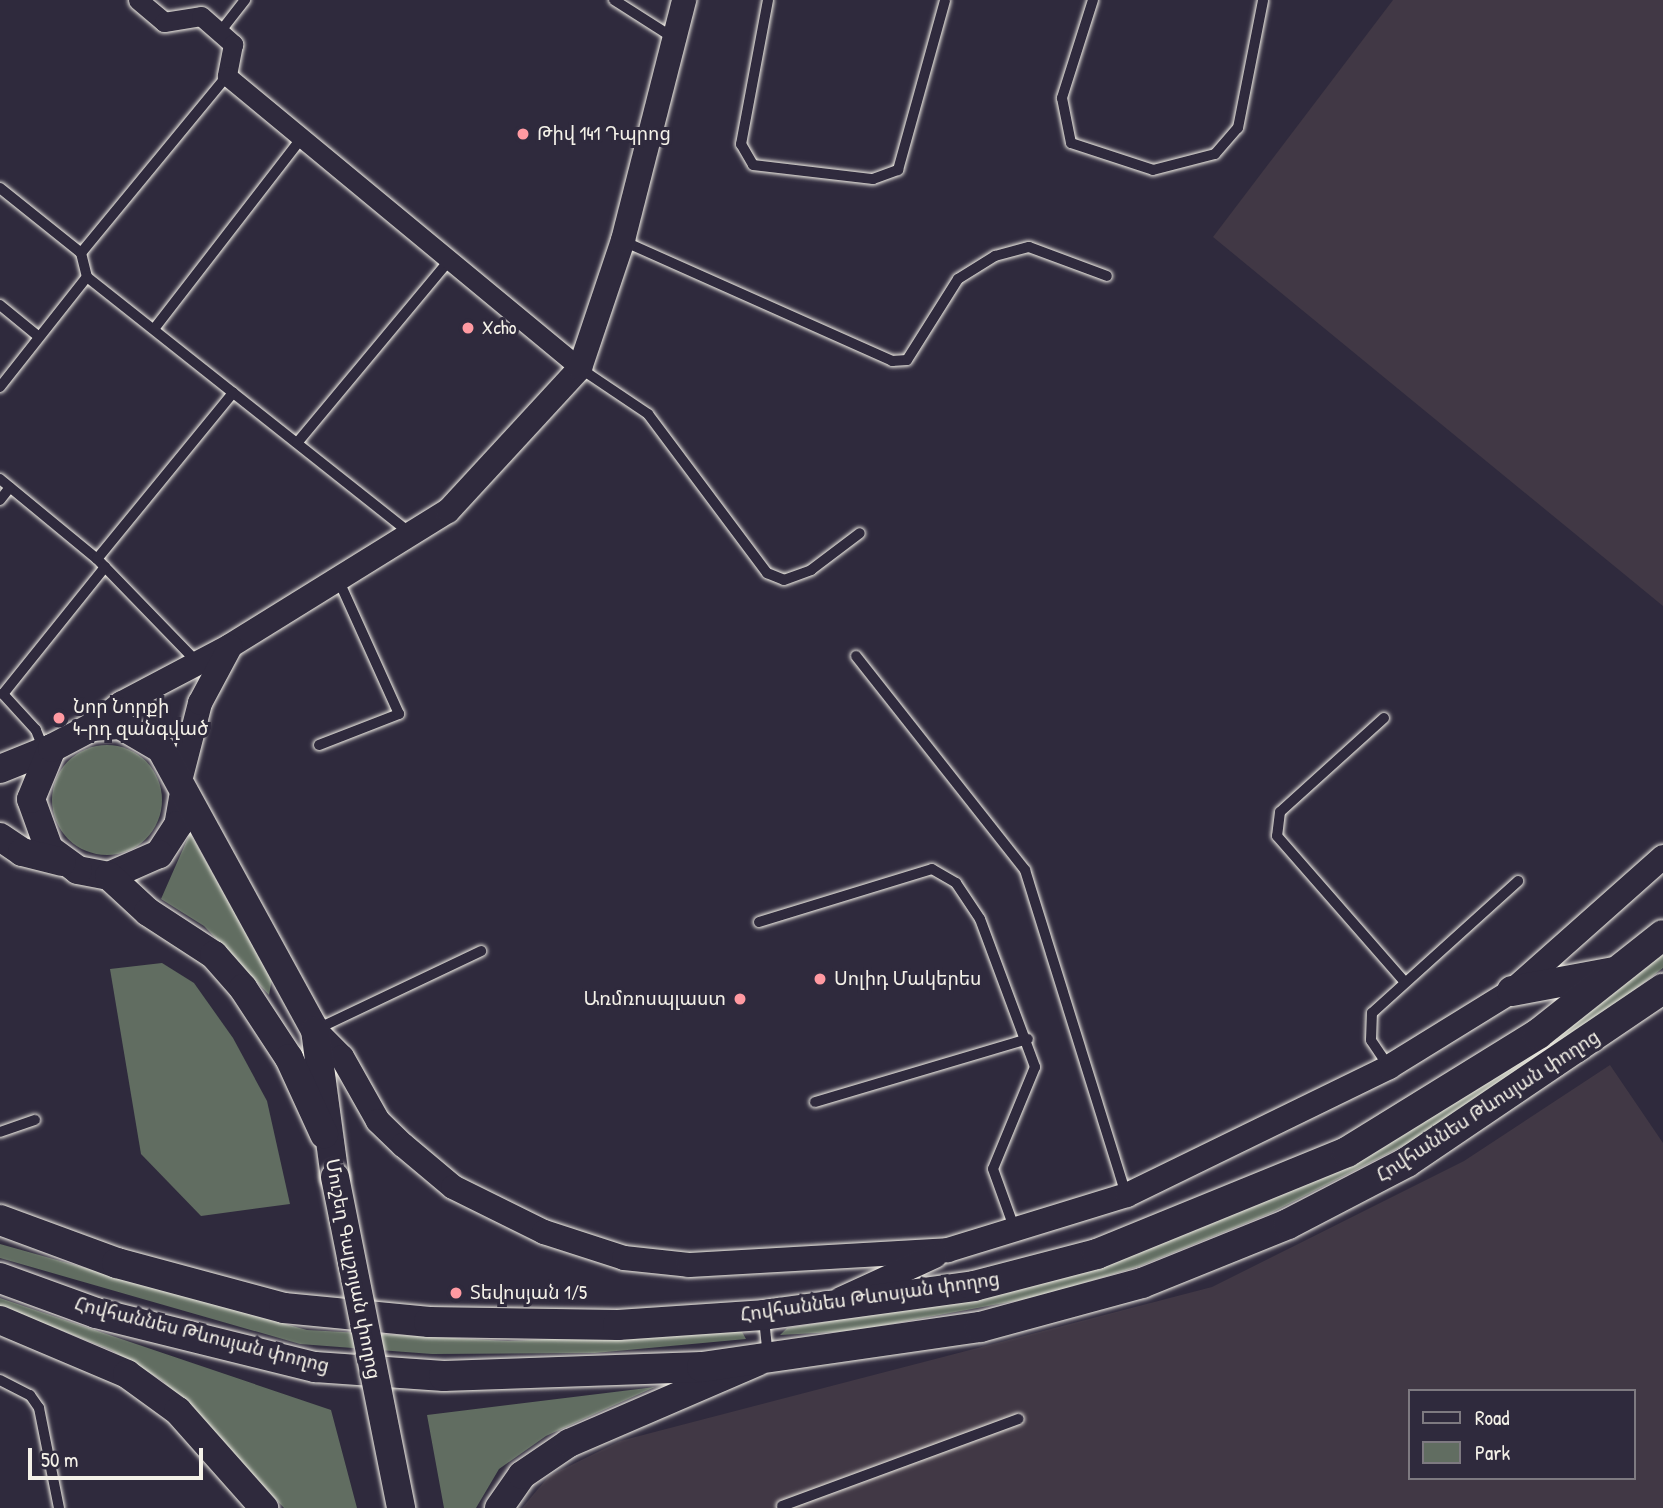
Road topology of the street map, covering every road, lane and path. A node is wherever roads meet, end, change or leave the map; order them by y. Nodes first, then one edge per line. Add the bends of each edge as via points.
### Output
1 (138, 0) edge
2 (245, 0) edge
3 (614, 0) edge
4 (684, 0) edge
5 (768, 0) edge
6 (945, 0) edge
7 (1093, 0) edge
8 (1263, 0) edge
9 (220, 32) junction
10 (674, 39) junction
11 (227, 76) junction
12 (301, 139) junction
13 (0, 188) edge
14 (623, 240) junction
15 (81, 253) junction
16 (447, 263) junction
17 (1107, 276) dead end
18 (87, 277) junction
19 (0, 305) edge
20 (154, 329) junction
21 (39, 337) junction
22 (580, 368) junction
23 (0, 387) edge
24 (233, 393) junction
25 (297, 443) junction
26 (0, 479) edge
27 (10, 487) junction
28 (0, 500) edge
29 (860, 533) dead end
30 (413, 536) junction
31 (101, 563) junction
32 (340, 581) junction
33 (230, 646) junction
34 (856, 656) dead end
35 (196, 660) junction
36 (1384, 718) dead end
37 (92, 727) junction
38 (319, 745) dead end
39 (48, 750) junction
40 (0, 769) edge
41 (182, 790) junction
42 (0, 837) edge
43 (1663, 857) edge
44 (62, 862) junction
45 (109, 876) junction
46 (1518, 881) dead end
47 (759, 922) dead end
48 (1663, 935) edge
49 (481, 951) dead end
50 (1621, 970) junction
51 (1405, 982) junction
52 (1663, 989) edge
53 (1512, 990) junction
54 (315, 1030) junction
55 (1028, 1039) junction
56 (1389, 1067) junction
57 (816, 1102) dead end
58 (35, 1120) dead end
59 (0, 1132) edge
60 (328, 1141) junction
61 (1127, 1195) junction
62 (0, 1220) edge
63 (1017, 1234) junction
64 (948, 1250) junction
65 (0, 1278) edge
66 (822, 1308) junction
67 (763, 1315) junction
68 (0, 1320) edge
69 (763, 1361) junction
70 (0, 1380) edge
71 (1018, 1419) dead end
72 (782, 1506) dead end
73 (59, 1508) edge
74 (264, 1508) edge
75 (401, 1508) edge
76 (499, 1508) edge

1 - 9 street via 164,22 201,16
2 - 9 lane
3 - 10 lane
4 - 10 street
5 - 6 lane via 741,144 753,165 873,179 898,170
7 - 8 lane via 1062,98 1070,143 1153,170 1215,154 1238,128
9 - 11 street via 233,44
10 - 14 street
11 - 12 street
11 - 15 lane
12 - 16 street
12 - 20 lane
13 - 15 lane
14 - 17 lane via 892,361 907,360 958,279 995,256 1029,247
14 - 22 street
15 - 18 lane
16 - 22 street
16 - 25 lane
18 - 20 lane
18 - 21 lane
19 - 21 lane
20 - 24 lane
21 - 23 lane
22 - 29 lane via 648,414 767,572 784,580 811,570
22 - 30 street via 448,511
24 - 25 lane
24 - 31 lane
25 - 30 lane
26 - 27 lane
27 - 28 lane
27 - 31 lane
30 - 32 street
31 - 35 lane
31 - 39 lane via 3,694
32 - 33 street
32 - 38 lane via 400,714
33 - 35 street
33 - 41 street via 200,703
34 - 61 lane via 1025,870
35 - 37 street
36 - 51 lane via 1280,812 1276,836
37 - 39 main road
37 - 41 main road via 120,725 146,736
39 - 40 main road
39 - 44 main road via 31,799 40,835
41 - 45 main road via 178,825 159,854
41 - 54 main road, Մուշեղ Գալշոյան փողոց
42 - 44 main road via 22,852
43 - 53 street
44 - 45 main road
45 - 60 main road via 148,912 215,955 243,988 289,1058
46 - 51 lane
47 - 55 lane via 932,869 956,883 980,919
48 - 50 main road, Հովհաննես Թևոսյան փողոց
49 - 54 lane
50 - 53 main road
50 - 66 main road, Հովհաննես Թևոսյան փողոց via 1440,1097 1347,1152 1244,1198 1097,1254 974,1286
51 - 56 lane via 1377,1007 1369,1025
52 - 69 main road, Հովհաննես Թևոսյան փողոց via 1407,1162 1288,1224 1142,1283 980,1327
53 - 56 street
54 - 60 main road, Մուշեղ Գալշոյան փողոց via 327,1083
54 - 64 street via 342,1057 378,1121 404,1145 453,1187 544,1232 624,1258 689,1265
55 - 57 lane
55 - 63 lane via 1035,1067 993,1169
56 - 61 street
58 - 59 lane
60 - 75 main road, Մուշեղ Գալշոյան փողոց, bridge
61 - 63 street
62 - 67 main road, Հովհաննես Թևոսյան փողոց via 117,1263 284,1308 505,1326
63 - 64 street
64 - 66 street
65 - 69 main road, Հովհաննես Թևոսյան փողոց via 96,1313 315,1367 487,1377
66 - 67 main road, Հովհաննես Թևոսյան փողոց
67 - 69 lane
68 - 74 main road via 127,1374 178,1411
69 - 76 main road via 569,1443 522,1475
70 - 73 lane via 30,1395 39,1408
71 - 72 lane

